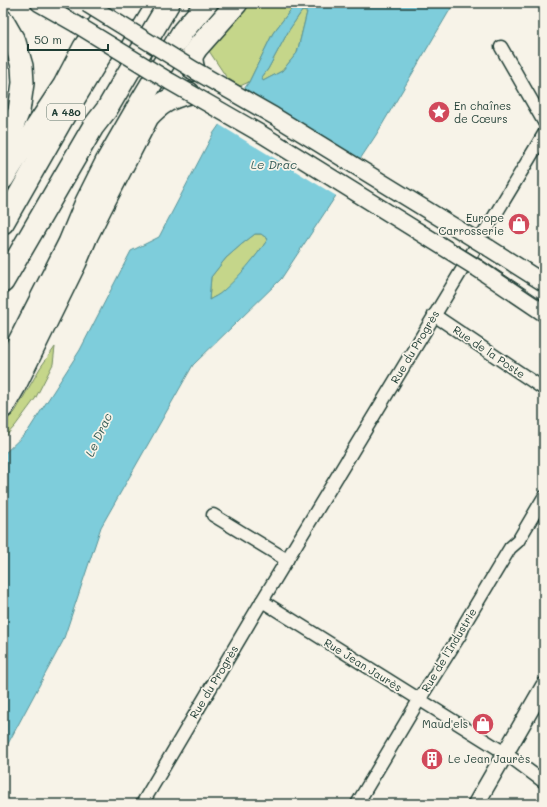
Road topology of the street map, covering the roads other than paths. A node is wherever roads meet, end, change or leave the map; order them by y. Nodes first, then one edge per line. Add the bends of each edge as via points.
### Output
1 (39, 3) edge
2 (113, 3) edge
3 (132, 3) edge
4 (169, 3) edge
5 (188, 3) edge
6 (207, 3) edge
7 (237, 3) edge
8 (86, 4) edge
9 (3, 21) edge
10 (501, 47) dead end
11 (193, 64) junction
12 (181, 95) junction
13 (107, 109) junction
14 (544, 122) edge
15 (544, 134) edge
16 (3, 145) edge
17 (3, 179) edge
18 (3, 223) edge
19 (87, 236) junction
20 (3, 282) edge
21 (544, 283) edge
22 (544, 313) edge
23 (434, 315) junction
24 (6, 368) edge
25 (544, 389) edge
26 (3, 407) edge
27 (544, 497) edge
28 (213, 515) dead end
29 (287, 560) junction
30 (262, 601) junction
31 (544, 686) edge
32 (419, 700) junction
33 (505, 753) junction
34 (544, 782) edge
35 (142, 804) edge
36 (356, 804) edge
37 (476, 804) edge

1 - 12 main road, bridge via 76,24
2 - 17 highway
3 - 18 highway, A 480
4 - 13 highway, A 480
5 - 13 highway via 134,81
6 - 24 highway via 183,31 106,162
7 - 11 highway via 197,48
8 - 11 main road, bridge
9 - 16 highway via 15,42 22,66 23,83 19,111
10 - 14 street
11 - 21 main road, bridge
12 - 19 highway via 166,101 148,117
12 - 22 main road, bridge via 263,135 477,268
13 - 20 highway, A 480 via 93,127
15 - 23 street, Rue du Progrès
19 - 24 highway
19 - 26 highway
23 - 25 street, Rue de la Poste
23 - 29 street, Rue du Progrès
27 - 32 street, Rue de l'Industrie via 518,541 510,548
28 - 29 street
29 - 30 street, Rue du Progrès
30 - 32 street, Rue Jean Jaurès
30 - 35 street, Rue du Progrès
31 - 33 main road
32 - 33 street, Rue Jean Jaurès
32 - 36 street, Rue de l'Industrie
33 - 34 street, Rue Jean Jaurès
33 - 37 main road

